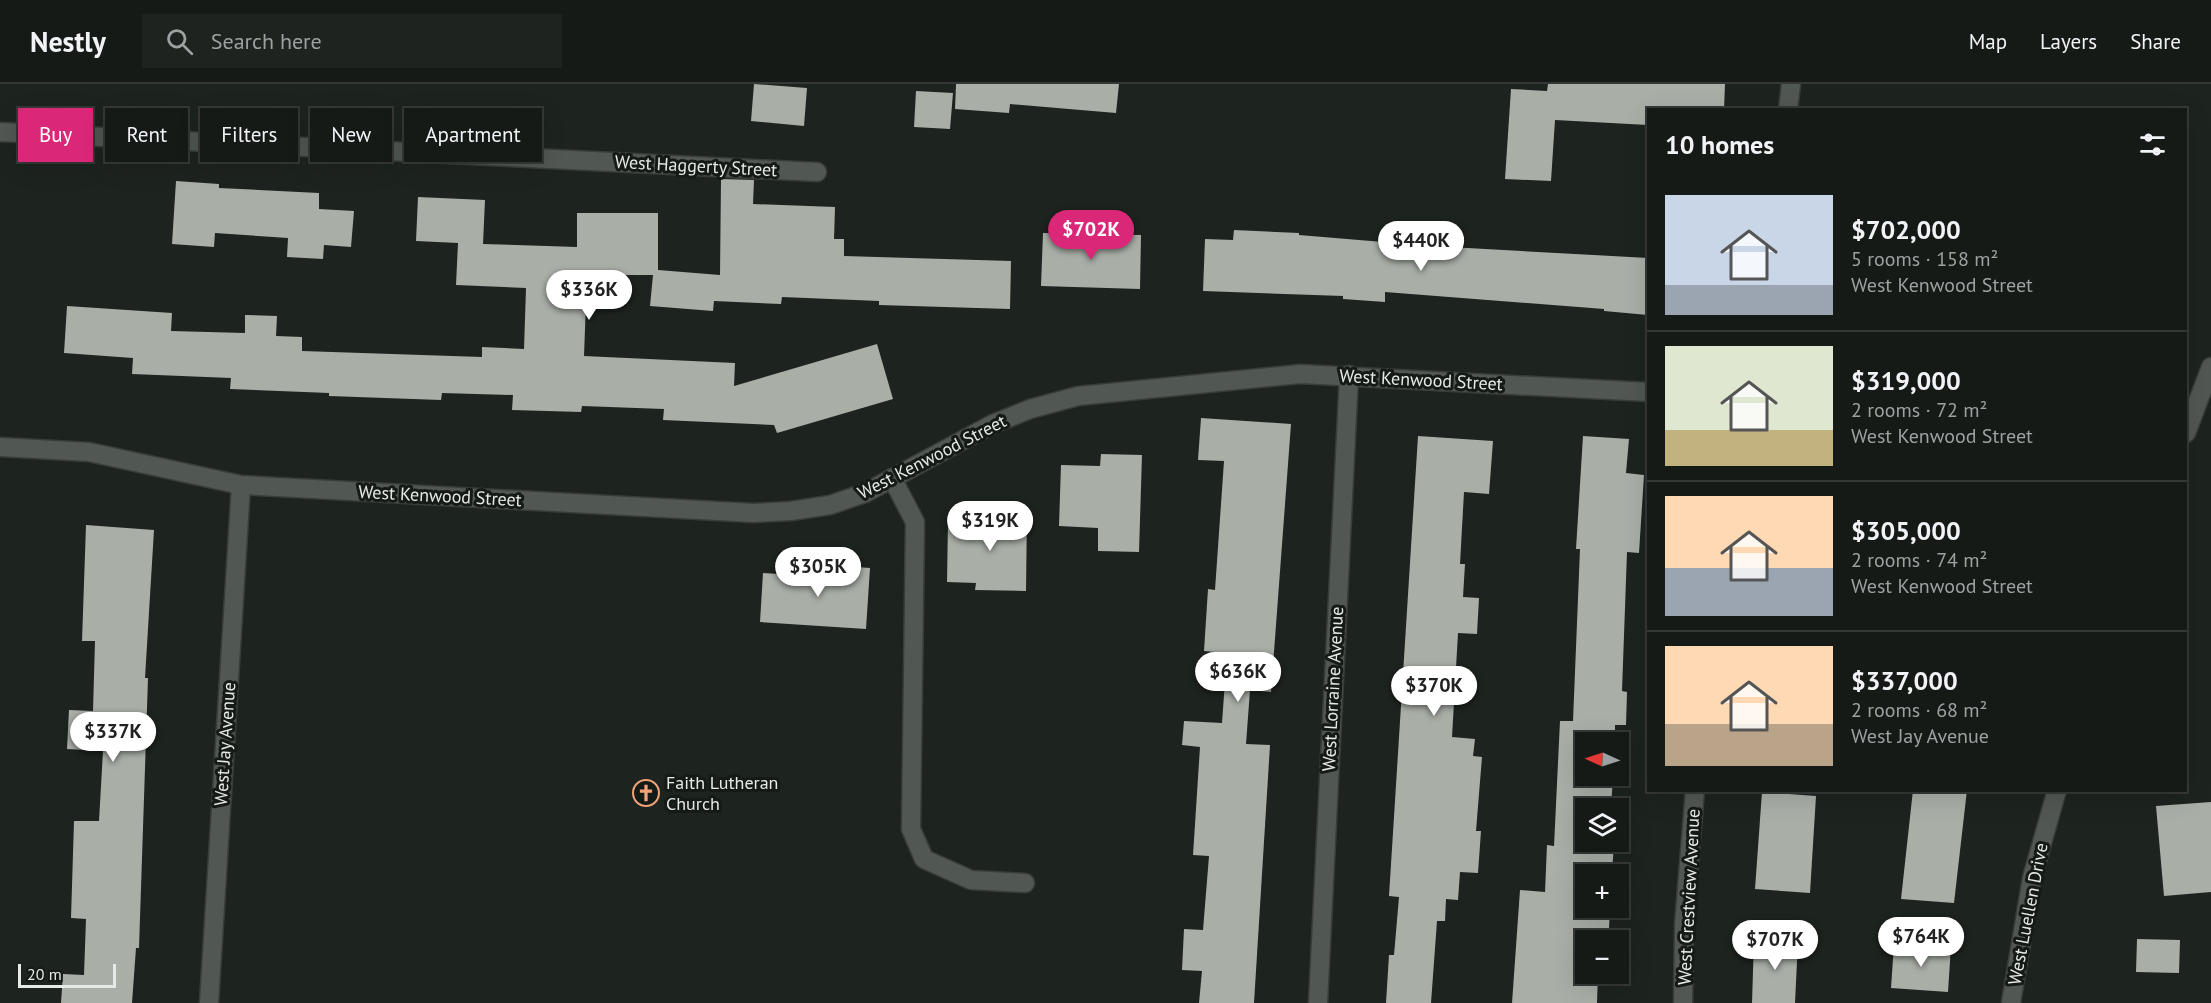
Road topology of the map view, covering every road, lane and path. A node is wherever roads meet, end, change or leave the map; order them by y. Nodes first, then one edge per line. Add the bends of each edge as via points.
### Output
1 (1791, 84) edge
2 (1788, 108) edge
3 (0, 132) edge
4 (817, 172) dead end
5 (2211, 367) edge
6 (1349, 375) junction
7 (1647, 392) edge
8 (2187, 430) edge
9 (0, 447) edge
10 (892, 478) junction
11 (241, 485) junction
12 (1695, 792) edge
13 (2056, 792) edge
14 (1025, 883) dead end
15 (209, 1003) edge
16 (1318, 1003) edge
17 (1683, 1003) edge
18 (2011, 1003) edge

1 - 2 street
3 - 4 street, West Haggerty Street
5 - 8 street
6 - 7 street, West Kenwood Street
6 - 10 street, West Kenwood Street via 1232,379 1078,396 993,424
6 - 16 street, West Lorraine Avenue
9 - 11 street, West Kenwood Street via 89,452
10 - 11 street, West Kenwood Street via 830,505 754,513
10 - 14 street via 915,522 911,830 924,859 971,880
11 - 15 street, West Jay Avenue
12 - 17 street, West Crestview Avenue via 1684,925
13 - 18 street, West Luellen Drive via 2032,878

